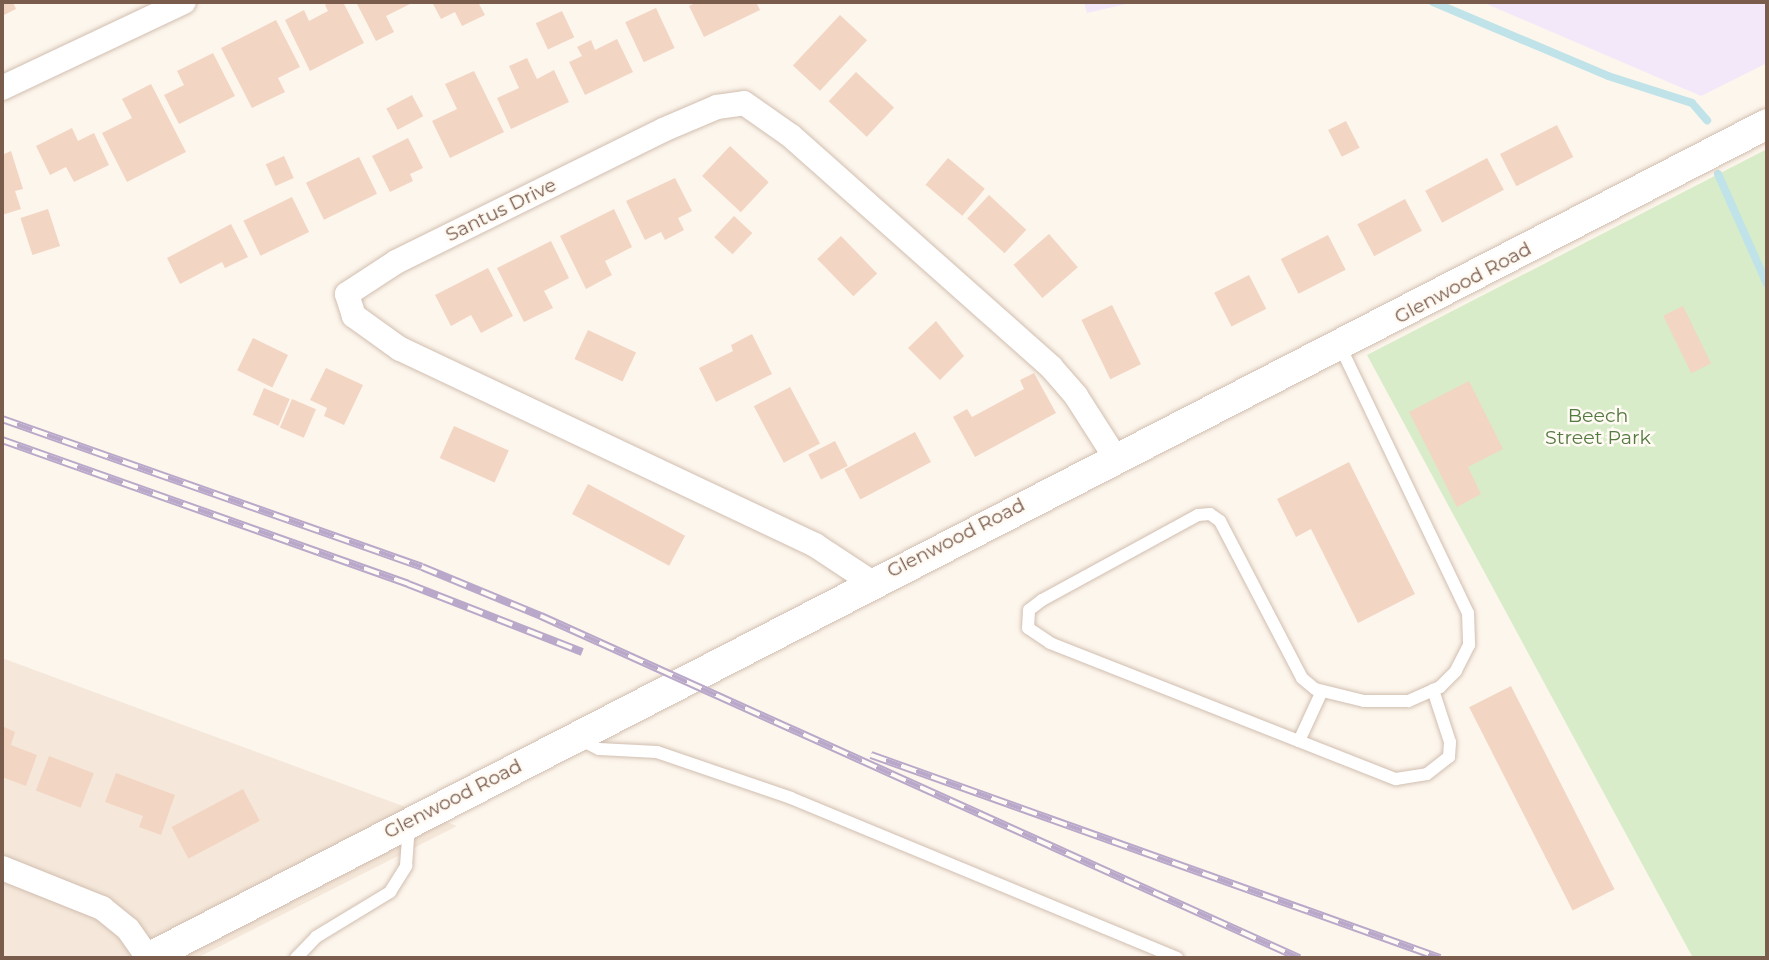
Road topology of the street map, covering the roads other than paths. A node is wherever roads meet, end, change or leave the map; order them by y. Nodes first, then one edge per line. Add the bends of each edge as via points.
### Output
1 (184, 2) edge
2 (2, 88) edge
3 (1767, 124) edge
4 (1340, 346) junction
5 (1115, 457) junction
6 (872, 582) junction
7 (1433, 690) junction
8 (1322, 691) junction
9 (573, 736) junction
10 (1299, 741) junction
11 (409, 821) junction
12 (2, 868) edge
13 (148, 958) edge
14 (296, 958) edge
15 (1177, 958) edge

1 - 2 street
3 - 4 street, Glenwood Road
4 - 5 street, Glenwood Road
4 - 7 lane via 1468,613 1469,645 1457,671
5 - 6 street, Glenwood Road
5 - 6 street, Santus Drive via 1076,396 1051,368 791,136 744,103 717,107 663,130 396,262 347,294 354,316 400,349 815,545
6 - 9 street, Glenwood Road
7 - 8 lane via 1408,701
7 - 10 lane via 1450,742 1449,757 1427,774 1396,779
8 - 10 lane
8 - 10 lane via 1302,678 1220,521 1210,514 1198,515 1029,610 1028,628 1050,643
9 - 11 street, Glenwood Road
9 - 15 lane via 600,749 657,752 791,798
11 - 13 street, Glenwood Road
11 - 14 lane via 409,855 390,892 316,937
12 - 13 street via 102,908 128,929

